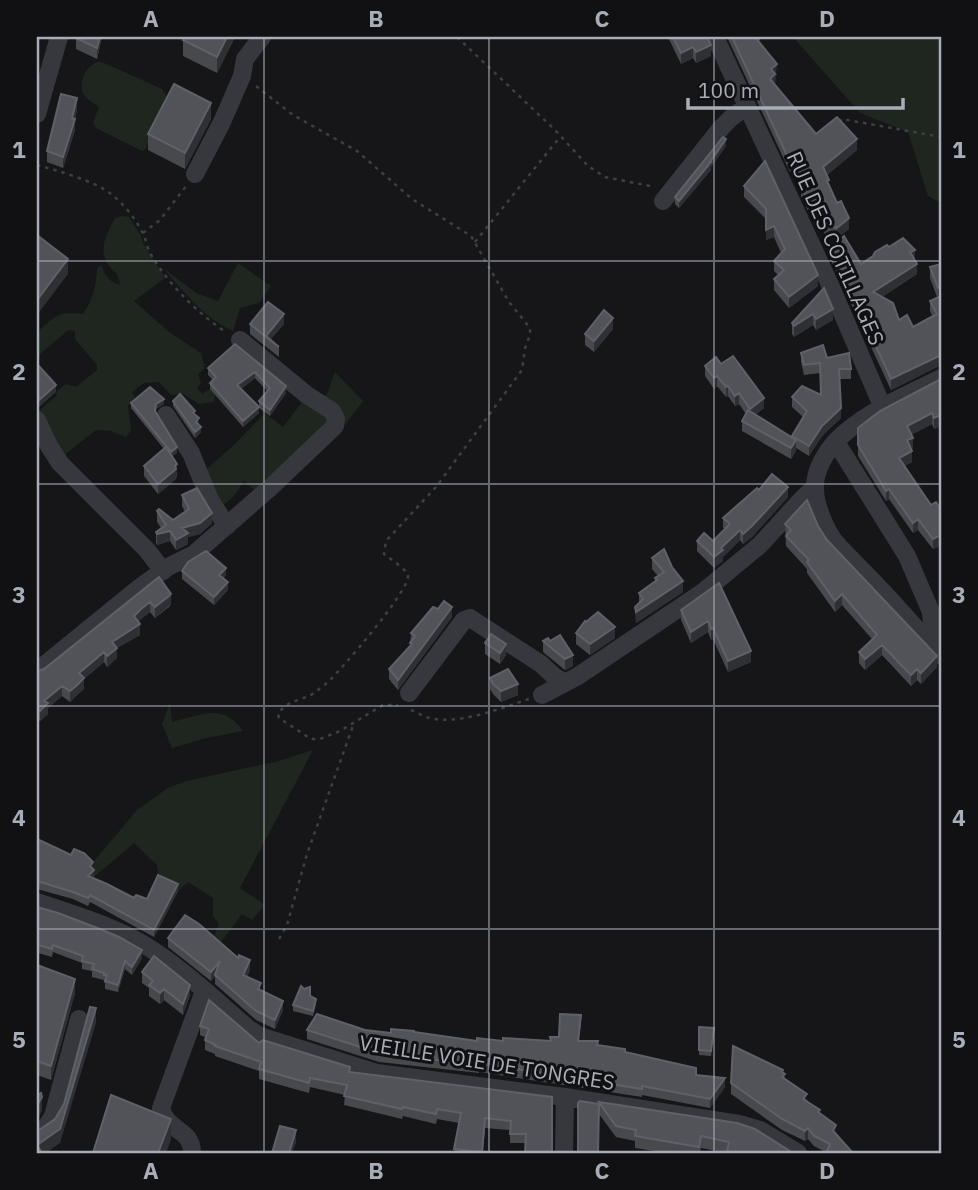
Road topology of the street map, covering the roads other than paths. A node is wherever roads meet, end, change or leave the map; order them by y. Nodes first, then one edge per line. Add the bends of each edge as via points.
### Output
1 (59, 37) edge
2 (262, 37) edge
3 (715, 37) edge
4 (747, 106) junction
5 (37, 114) edge
6 (195, 174) road end
7 (667, 195) road end
8 (240, 340) road end
9 (941, 379) edge
10 (883, 408) junction
11 (166, 415) dead end
12 (37, 420) edge
13 (836, 442) junction
14 (814, 488) junction
15 (227, 526) junction
16 (163, 571) junction
17 (938, 653) edge
18 (37, 671) edge
19 (565, 682) junction
20 (409, 693) dead end
21 (541, 695) road end
22 (37, 902) edge
23 (204, 991) junction
24 (79, 1019) dead end
25 (565, 1097) junction
26 (37, 1135) edge
27 (191, 1153) edge
28 (564, 1153) edge
29 (798, 1153) edge

1 - 5 street
2 - 6 street via 245,59 242,76
3 - 4 street, RUE DES COTILLAGES
4 - 7 street via 726,123
4 - 10 street, RUE DES COTILLAGES
8 - 15 street via 332,411 336,419 335,426
9 - 10 street
10 - 13 street
11 - 15 street via 191,453 210,500
12 - 16 street via 60,463
13 - 14 street via 825,456
13 - 17 street via 907,555 931,612
14 - 17 street via 821,516 835,541
14 - 19 street via 760,545 704,592
15 - 16 street via 194,554
16 - 18 street
19 - 20 street via 470,618
19 - 21 street
22 - 23 street, VIEILLE VOIE DE TONGRES via 141,943
23 - 25 street, VIEILLE VOIE DE TONGRES via 260,1036 377,1073
23 - 27 street via 161,1108 163,1118 185,1134
24 - 26 street via 53,1116
25 - 28 street
25 - 29 street, VIEILLE VOIE DE TONGRES via 739,1124 760,1130

